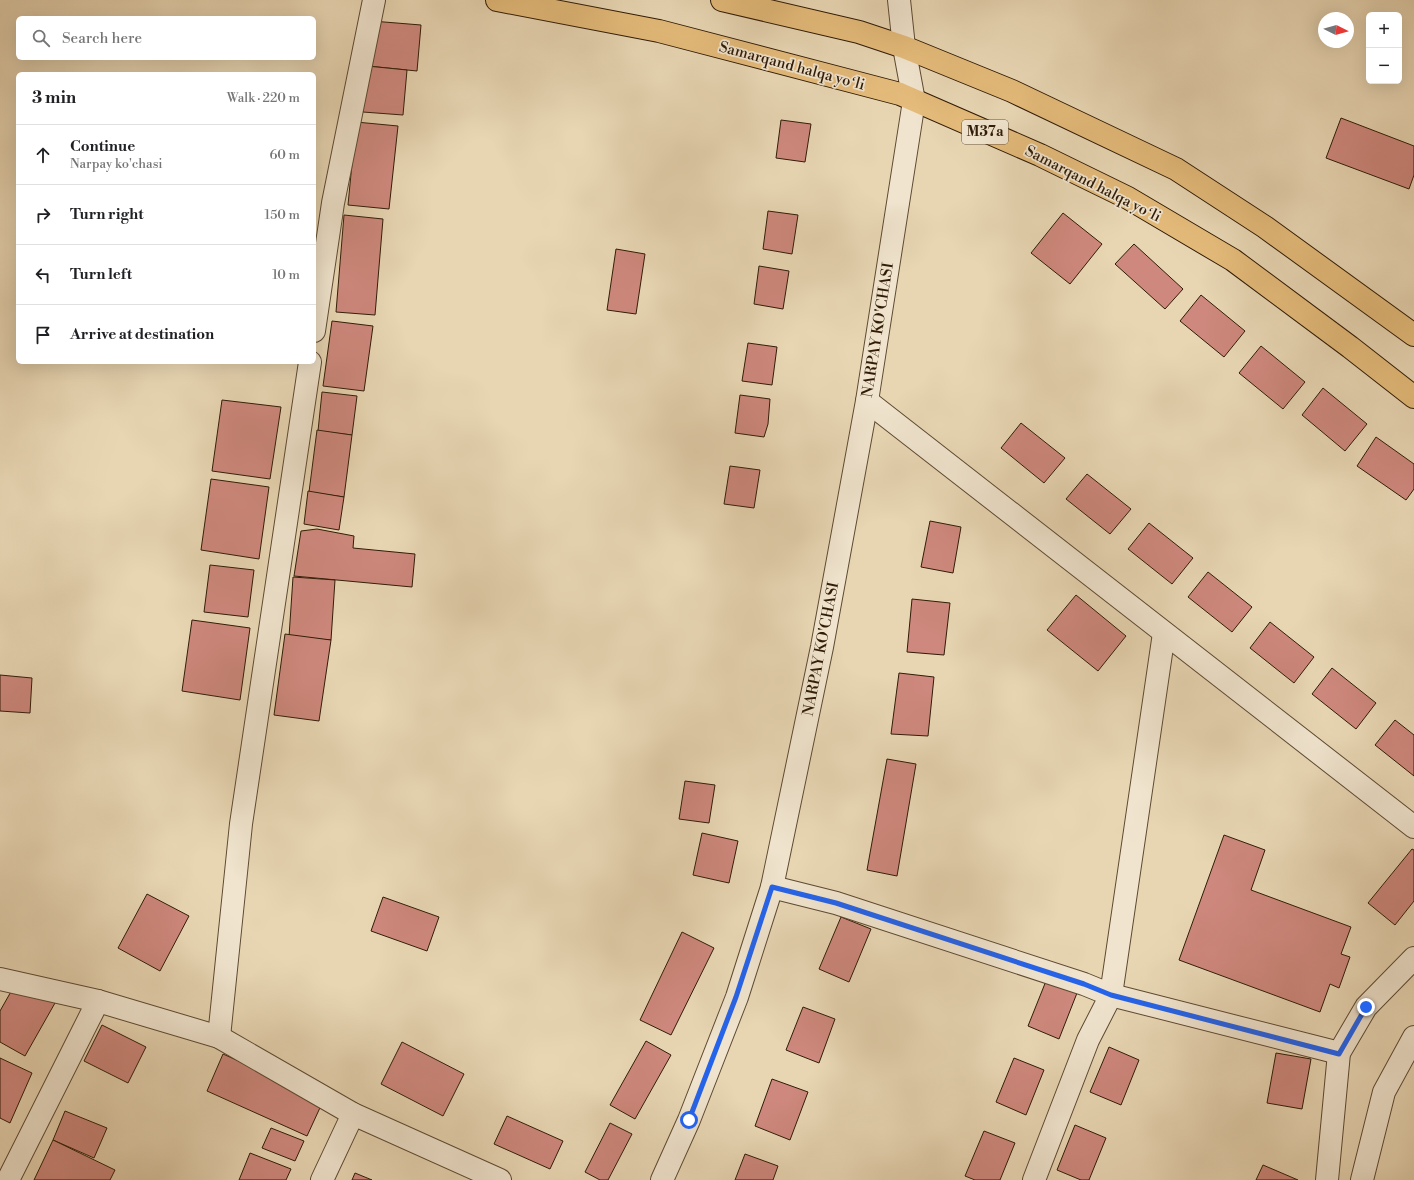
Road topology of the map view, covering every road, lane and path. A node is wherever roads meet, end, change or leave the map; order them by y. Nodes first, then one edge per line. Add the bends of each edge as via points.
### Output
1 (374, 0) edge
2 (497, 0) edge
3 (722, 0) edge
4 (900, 0) edge
5 (904, 48) junction
6 (914, 101) junction
7 (316, 318) edge
8 (1414, 335) edge
9 (310, 364) edge
10 (1414, 397) edge
11 (867, 401) junction
12 (1164, 633) junction
13 (1414, 827) edge
14 (772, 887) junction
15 (1414, 958) edge
16 (0, 979) edge
17 (1111, 995) junction
18 (98, 1001) junction
19 (219, 1037) junction
20 (1414, 1037) edge
21 (1339, 1054) junction
22 (353, 1114) junction
23 (8, 1180) edge
24 (322, 1180) edge
25 (500, 1180) edge
26 (662, 1180) edge
27 (1034, 1180) edge
28 (1327, 1180) edge
29 (1362, 1180) edge

1 - 7 street via 333,203
2 - 6 highway, Samarqand halqa yoʻli / M37a via 659,31 900,94
3 - 5 highway via 859,32
4 - 5 street, NARPAY KO'CHASI
5 - 6 street, NARPAY KO'CHASI
5 - 8 highway via 1012,91 1176,169 1265,227
6 - 10 highway, Samarqand halqa yoʻli / M37a via 1040,155 1128,198 1234,260
6 - 11 street, NARPAY KO'CHASI
9 - 19 street via 242,824
11 - 12 street
11 - 14 street, NARPAY KO'CHASI via 822,647
12 - 13 street
12 - 17 street
14 - 17 street via 843,906
14 - 26 street, NARPAY KO'CHASI via 736,997 689,1120
15 - 21 street via 1366,1007
16 - 18 street
17 - 21 street
17 - 27 street via 1088,1040
18 - 19 street
18 - 23 street
19 - 22 street
20 - 29 street via 1384,1092
21 - 28 street
22 - 24 street
22 - 25 street

